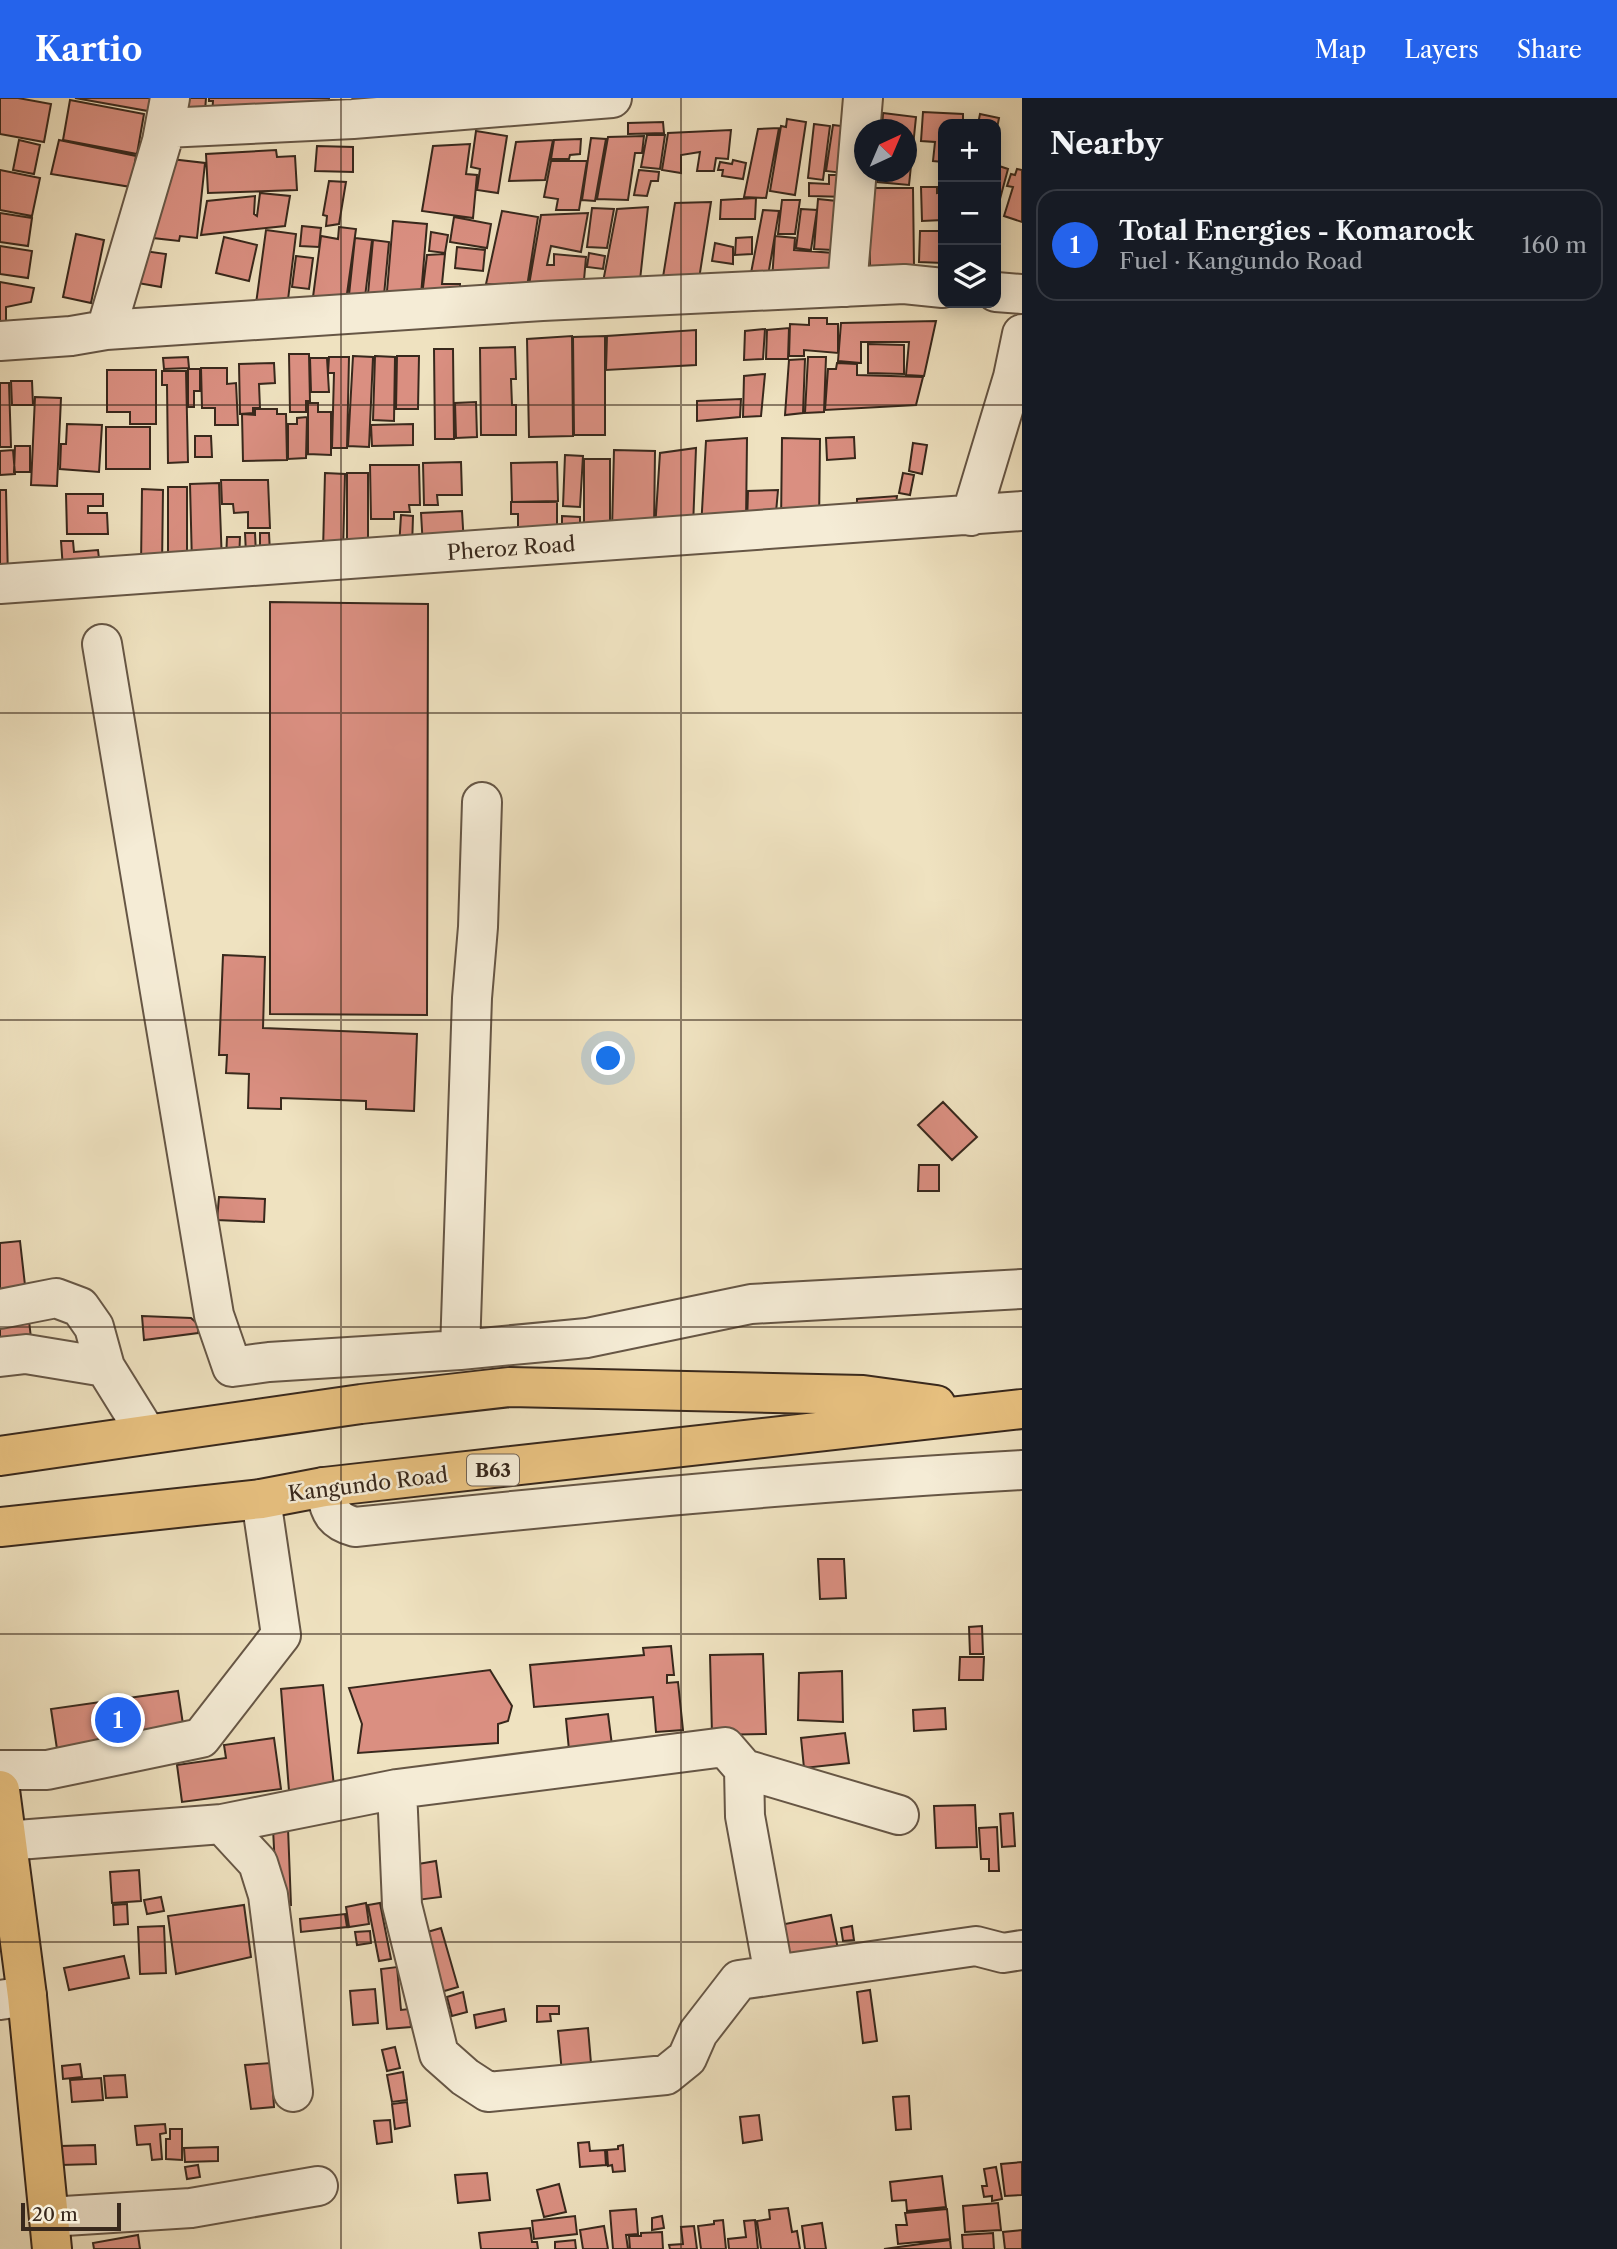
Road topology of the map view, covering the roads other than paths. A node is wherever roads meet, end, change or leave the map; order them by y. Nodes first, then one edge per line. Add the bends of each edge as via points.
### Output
1 (612, 98) edge
2 (863, 98) edge
3 (516, 102) edge
4 (355, 108) edge
5 (167, 113) edge
6 (847, 287) junction
7 (938, 287) edge
8 (1001, 293) edge
9 (1022, 295) edge
10 (106, 330) junction
11 (1022, 334) edge
12 (0, 341) edge
13 (1022, 511) edge
14 (971, 516) junction
15 (0, 584) edge
16 (102, 644) dead end
17 (482, 802) dead end
18 (1022, 1289) edge
19 (0, 1308) edge
20 (460, 1350) junction
21 (0, 1357) edge
22 (105, 1367) junction
23 (1004, 1411) edge
24 (146, 1433) junction
25 (0, 1456) edge
26 (1022, 1470) edge
27 (324, 1487) junction
28 (261, 1499) junction
29 (0, 1527) edge
30 (744, 1769) junction
31 (0, 1770) edge
32 (397, 1789) junction
33 (2, 1815) edge
34 (899, 1815) dead end
35 (222, 1824) junction
36 (1022, 1950) edge
37 (774, 1975) junction
38 (13, 1998) edge
39 (293, 2092) dead end
40 (318, 2186) dead end
41 (51, 2233) edge

1 - 3 street
2 - 6 street
3 - 4 street
4 - 5 street
5 - 10 street
6 - 7 street
6 - 10 street via 542,301
8 - 9 street
10 - 12 street
11 - 14 street
13 - 14 street, Pheroz Road
14 - 15 street, Pheroz Road
16 - 20 street via 214,1315 232,1367
17 - 20 street
18 - 20 street via 751,1304 587,1338
19 - 22 street via 56,1298 72,1303 86,1313 94,1327
21 - 22 street via 26,1354
22 - 24 street
23 - 24 main road, Kangundo Road / B63 via 863,1395 510,1387
23 - 27 main road, Kangundo Road / B63
24 - 25 main road, Kangundo Road / B63
26 - 27 street via 860,1480 355,1527 333,1516
27 - 28 main road, Kangundo Road / B63
28 - 29 main road, Kangundo Road / B63
28 - 31 street via 281,1635 201,1738 47,1770
30 - 32 street via 725,1747
30 - 34 street
30 - 37 street via 745,1816
32 - 35 street
32 - 37 street via 402,1905 439,2054 488,2092 666,2075 687,2058 698,2033 739,1980
33 - 35 street
33 - 38 main road
35 - 39 street via 258,1863 268,1895
36 - 37 street via 1003,1953 976,1946
38 - 41 main road
40 - 41 street

